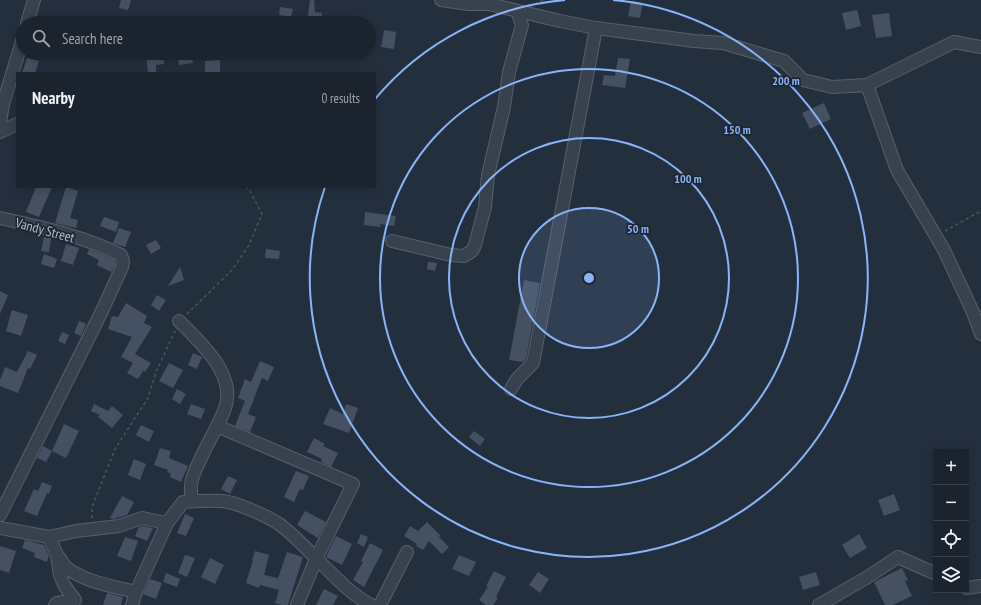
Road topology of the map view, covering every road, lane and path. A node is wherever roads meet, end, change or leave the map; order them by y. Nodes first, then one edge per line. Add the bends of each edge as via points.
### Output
1 (34, 0) edge
2 (441, 0) edge
3 (517, 11) junction
4 (29, 16) edge
5 (596, 28) junction
6 (981, 47) edge
7 (16, 60) edge
8 (867, 85) junction
9 (0, 116) edge
10 (16, 117) edge
11 (16, 124) edge
12 (0, 132) edge
13 (247, 188) edge
14 (981, 211) edge
15 (0, 218) edge
16 (936, 236) junction
17 (392, 240) dead end
18 (179, 321) junction
19 (981, 334) edge
20 (511, 389) dead end
21 (217, 426) junction
22 (192, 501) junction
23 (0, 515) edge
24 (167, 523) junction
25 (0, 528) edge
26 (92, 529) junction
27 (48, 537) junction
28 (407, 552) dead end
29 (57, 555) junction
30 (316, 559) junction
31 (933, 573) edge
32 (981, 586) edge
33 (969, 588) edge
34 (136, 592) junction
35 (55, 605) edge
36 (132, 605) edge
37 (298, 605) edge
38 (371, 605) edge
39 (380, 605) edge
40 (819, 605) edge

1 - 4 street
2 - 3 street via 489,4
3 - 5 street
3 - 17 street via 522,25 509,72 476,245 464,256
5 - 8 street via 723,43 784,61 803,80 832,87
5 - 20 street via 533,363
6 - 8 street via 954,42
7 - 9 street
8 - 16 street via 897,170
9 - 10 street
11 - 12 street
13 - 18 path via 262,214 249,244 234,269
14 - 16 path
15 - 23 street, Vandy Street via 91,242 121,256 123,261 94,326
16 - 19 street
18 - 21 street via 210,354 226,383 227,403
18 - 26 path via 156,372 148,398 115,450 92,507
21 - 22 street via 191,481
21 - 30 street via 353,484
22 - 24 street via 183,502
22 - 30 street via 224,501 261,514 283,528
24 - 26 street via 142,518 119,526
24 - 34 street
25 - 27 street
26 - 27 street
27 - 29 street
28 - 39 street
29 - 34 street via 65,566 75,573
29 - 35 street via 60,575 75,600
30 - 37 street
30 - 38 street via 344,586
31 - 40 street via 898,557
32 - 33 street
34 - 36 street

